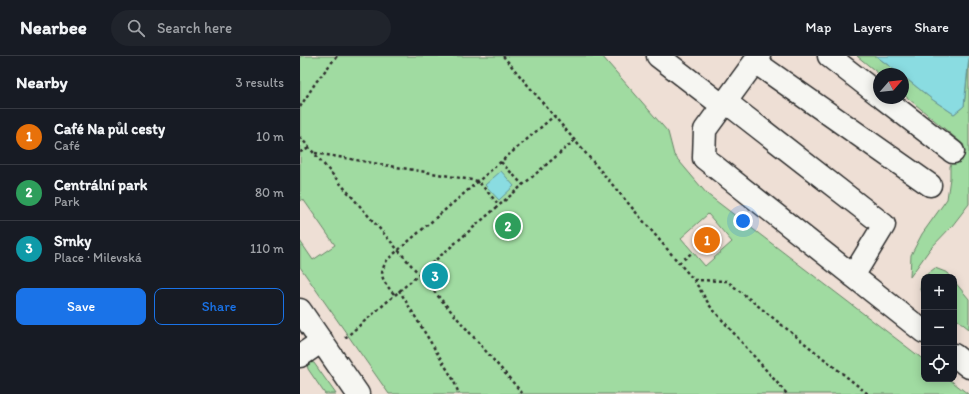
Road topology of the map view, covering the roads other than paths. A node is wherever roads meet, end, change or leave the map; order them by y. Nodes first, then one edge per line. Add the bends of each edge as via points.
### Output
1 (658, 56) edge
2 (829, 56) edge
3 (757, 59) edge
4 (681, 63) edge
5 (873, 90) edge
6 (724, 104) junction
7 (891, 104) edge
8 (953, 152) dead end
9 (930, 185) dead end
10 (853, 276) junction
11 (300, 310) edge
12 (921, 330) edge
13 (322, 341) junction
14 (300, 356) edge
15 (957, 358) edge
16 (969, 367) edge
17 (358, 394) edge

1 - 4 street
2 - 5 street
3 - 6 street
3 - 9 street
4 - 6 street
6 - 10 street via 705,130 704,158
6 - 10 street via 884,225
7 - 8 street
10 - 12 street
11 - 13 street
13 - 14 street
13 - 17 street
15 - 16 street

